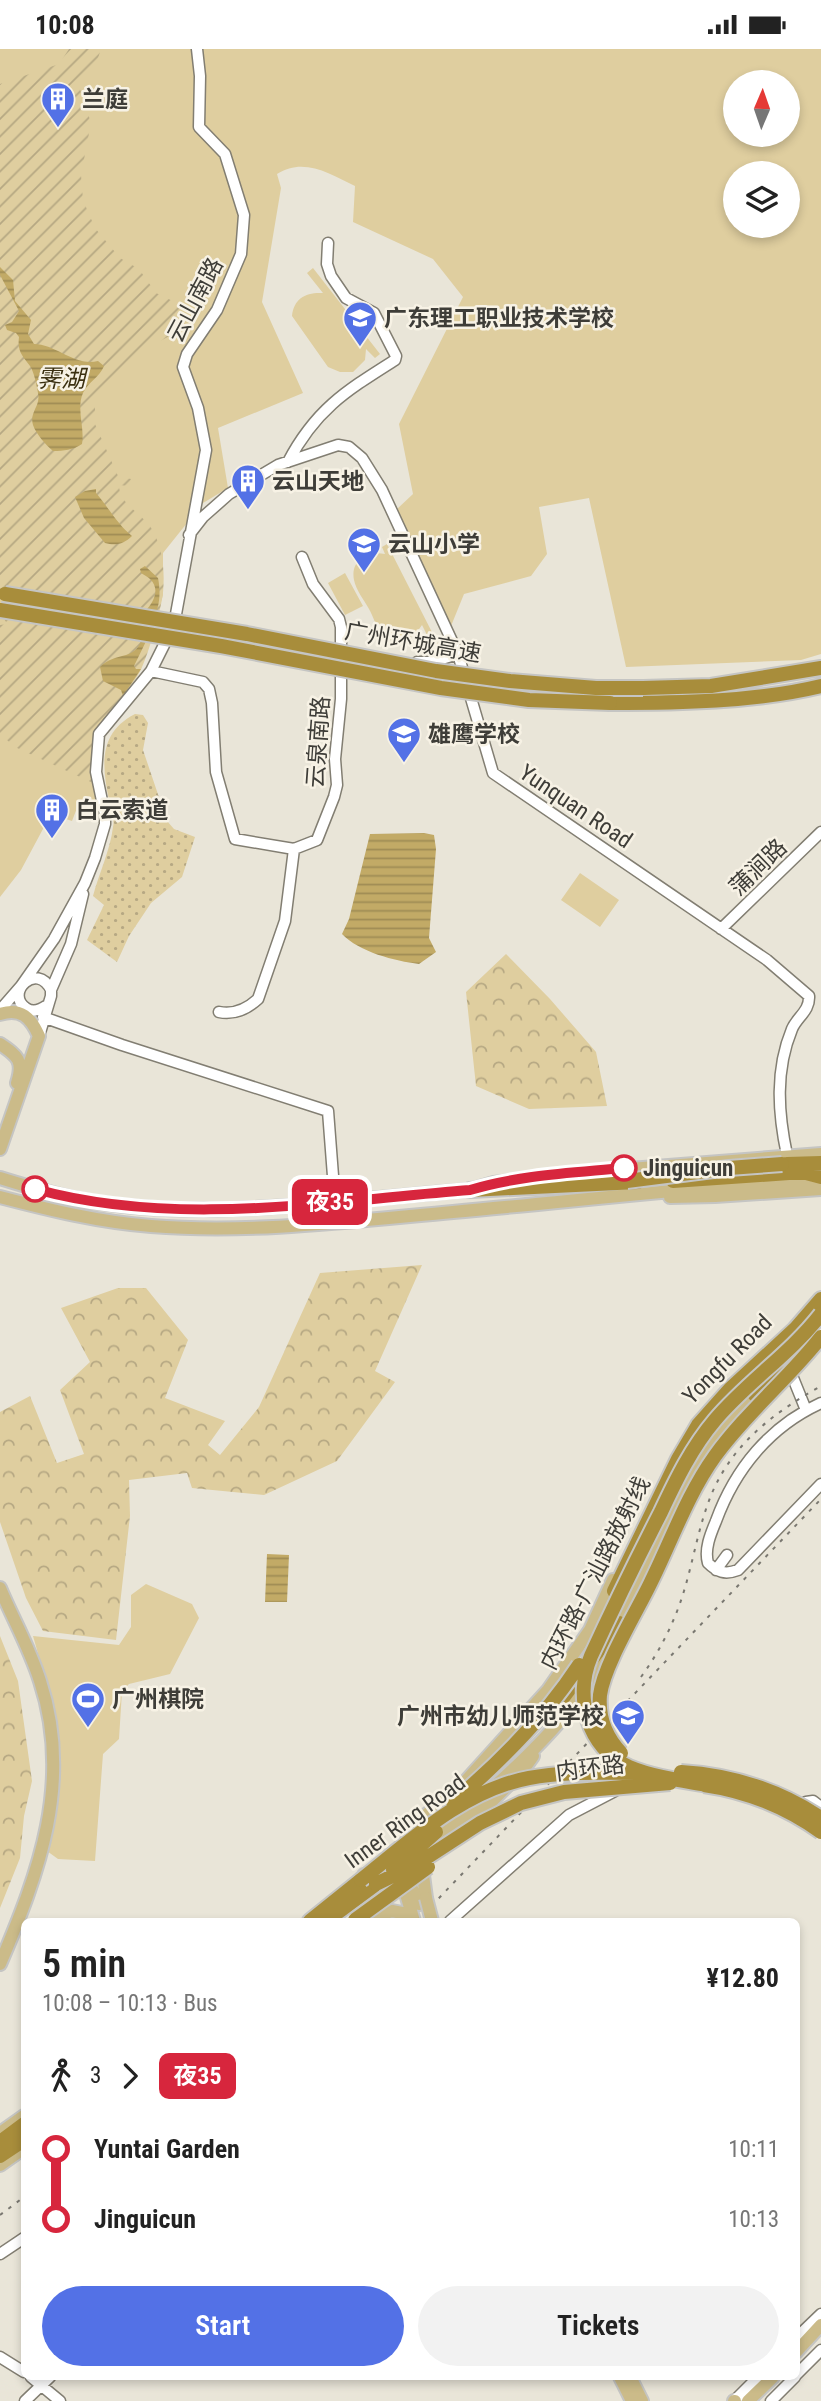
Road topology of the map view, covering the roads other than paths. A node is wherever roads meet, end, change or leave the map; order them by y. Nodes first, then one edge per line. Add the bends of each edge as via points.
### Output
1 (197, 49) edge
2 (328, 243) dead end
3 (288, 462) junction
4 (189, 535) junction
5 (302, 557) dead end
6 (3, 594) edge
7 (0, 610) edge
8 (341, 647) junction
9 (458, 653) junction
10 (821, 668) edge
11 (151, 671) junction
12 (821, 686) edge
13 (821, 832) edge
14 (294, 849) junction
15 (85, 883) junction
16 (721, 929) junction
17 (21, 986) junction
18 (51, 991) junction
19 (47, 1006) junction
20 (0, 1012) edge
21 (219, 1012) dead end
22 (43, 1017) junction
23 (39, 1036) junction
24 (0, 1044) edge
25 (0, 1128) edge
26 (0, 1149) edge
27 (821, 1154) edge
28 (792, 1155) junction
29 (694, 1163) junction
30 (821, 1164) edge
31 (0, 1178) edge
32 (820, 1184) edge
33 (626, 1188) junction
34 (470, 1190) junction
35 (0, 1197) edge
36 (335, 1202) junction
37 (821, 1290) edge
38 (821, 1299) edge
39 (821, 1314) edge
40 (821, 1331) edge
41 (821, 1337) edge
42 (821, 1344) edge
43 (791, 1373) junction
44 (755, 1395) junction
45 (821, 1403) edge
46 (806, 1410) junction
47 (821, 1483) edge
48 (727, 1555) dead end
49 (716, 1570) junction
50 (0, 1588) edge
51 (0, 1607) edge
52 (619, 1623) junction
53 (541, 1741) junction
54 (681, 1772) junction
55 (713, 1786) junction
56 (806, 1802) junction
57 (821, 1807) edge
58 (494, 1815) junction
59 (821, 1815) edge
60 (421, 1820) junction
61 (821, 1832) edge
62 (431, 1843) junction
63 (423, 1875) junction
64 (362, 1877) junction
65 (403, 1879) junction
66 (376, 1884) junction
67 (418, 1910) edge
68 (312, 1918) edge
69 (330, 1918) edge
70 (338, 1918) edge
71 (364, 1918) edge
72 (365, 1918) edge
73 (370, 1918) edge
74 (453, 1918) edge
75 (0, 1946) edge
76 (0, 1964) edge
77 (21, 2117) edge
78 (21, 2127) edge
79 (0, 2132) edge
80 (21, 2141) edge
81 (0, 2143) edge
82 (21, 2150) edge
83 (0, 2156) edge
84 (0, 2165) edge
85 (21, 2240) edge
86 (0, 2254) edge
87 (821, 2314) edge
88 (821, 2325) edge
89 (800, 2334) edge
90 (821, 2338) edge
91 (800, 2348) edge
92 (821, 2350) edge
93 (0, 2357) edge
94 (800, 2359) edge
95 (21, 2370) edge
96 (800, 2372) edge
97 (622, 2380) edge
98 (632, 2380) edge
99 (755, 2380) edge
100 (770, 2380) edge
101 (779, 2380) edge
102 (792, 2380) edge
103 (46, 2381) edge
104 (25, 2401) edge
105 (60, 2401) edge
106 (632, 2401) edge
107 (642, 2401) edge
108 (734, 2401) edge
109 (748, 2401) edge
110 (758, 2401) edge
111 (771, 2401) edge

1 - 4 street, 云山南路 via 199,127 225,154 244,215 241,254 217,310 183,367 198,408 206,450
2 - 3 street via 331,276 346,298 374,313 396,356 324,410
3 - 4 street, Yunquan Road via 229,494
3 - 9 street, Yunquan Road via 338,445 362,458 382,490
4 - 11 street, 云山南路 via 174,625
5 - 8 street, 云泉南路 via 313,584 339,619
6 - 10 highway, 广州环城高速, bridge via 436,671 523,682 596,688 711,686
7 - 12 highway, 广州环城高速, bridge via 529,700 684,702
8 - 9 street via 418,662
8 - 14 street, 云泉南路 via 334,797 317,840
9 - 16 street, Yunquan Road via 493,773
11 - 14 street via 203,682 209,689 216,772 235,839
11 - 15 street, 云山南路 via 99,734 96,772 105,824
13 - 16 street, 蒲涧路
14 - 21 street via 285,921 258,999 238,1011
15 - 17 street
15 - 18 street via 71,944
16 - 28 street, Yunquan Road via 809,996 810,1005 793,1027 779,1089 779,1118
17 - 18 street via 29,979 39,979
17 - 19 street via 19,1000 26,1008 37,1011
17 - 20 street
18 - 19 street
19 - 22 street
20 - 23 main road via 30,1018
22 - 23 street
22 - 36 street via 328,1111
23 - 24 main road via 26,1046
23 - 26 main road
24 - 25 main road via 16,1055 21,1071
27 - 28 main road
28 - 29 main road
28 - 30 main road
29 - 30 main road
29 - 34 main road via 524,1178
30 - 33 highway, bridge via 741,1167
31 - 36 main road via 121,1205 217,1208
32 - 33 highway, bridge via 806,1173 789,1173
33 - 34 highway
33 - 35 main road via 337,1221 210,1228 110,1222
34 - 36 main road
37 - 60 main road, Yongfu Road via 695,1419 590,1630 561,1674 474,1773
38 - 64 highway, 内环路-广汕路放射线, bridge via 783,1342 718,1402 690,1437 587,1650 550,1705 484,1775
39 - 55 highway, bridge via 721,1412 694,1449 583,1678 587,1717 611,1755 636,1769
40 - 44 highway
41 - 54 highway, bridge via 706,1470 601,1687 601,1718 619,1750 643,1766
42 - 43 main road, Yongfu Road
43 - 44 main road, Yongfu Road
43 - 46 street
44 - 52 main road, Yongfu Road via 715,1435 695,1465
45 - 46 street
46 - 49 street via 766,1440 730,1487 707,1551 708,1563
47 - 49 street via 737,1570
48 - 49 street
50 - 76 main road via 45,1697 53,1788 39,1863
51 - 75 main road via 34,1686 43,1731 46,1790 31,1861
52 - 53 main road, Yongfu Road via 595,1675
52 - 66 highway, bridge via 522,1745 438,1830
53 - 62 main road, Yongfu Road
53 - 63 main road via 523,1770
54 - 59 highway, Inner Ring Road, bridge via 752,1784
54 - 64 highway, Inner Ring Road, bridge via 553,1775 504,1784 458,1807
55 - 58 highway, 内环路, bridge via 660,1783 564,1792
55 - 61 highway, 内环路, bridge via 764,1801
56 - 57 street
56 - 59 street
56 - 74 street via 729,1775 688,1770 638,1779 569,1815
58 - 66 highway, 内环路, bridge via 430,1857
58 - 72 highway, bridge
60 - 64 main road
60 - 65 main road, Yongfu Road via 409,1841
62 - 63 main road
62 - 65 main road, Yongfu Road
63 - 65 main road
63 - 67 main road
64 - 65 main road
64 - 68 highway, Inner Ring Road
65 - 67 main road
65 - 70 main road
65 - 71 main road
66 - 69 highway, Inner Ring Road
67 - 73 main road
77 - 79 highway
78 - 81 highway
80 - 83 highway
82 - 84 main road
85 - 86 street
87 - 89 street
88 - 91 main road
90 - 94 main road
92 - 96 street
93 - 95 street
97 - 106 main road
98 - 107 main road
99 - 108 street
100 - 109 main road
101 - 110 main road
102 - 111 street
103 - 104 street
103 - 105 street

